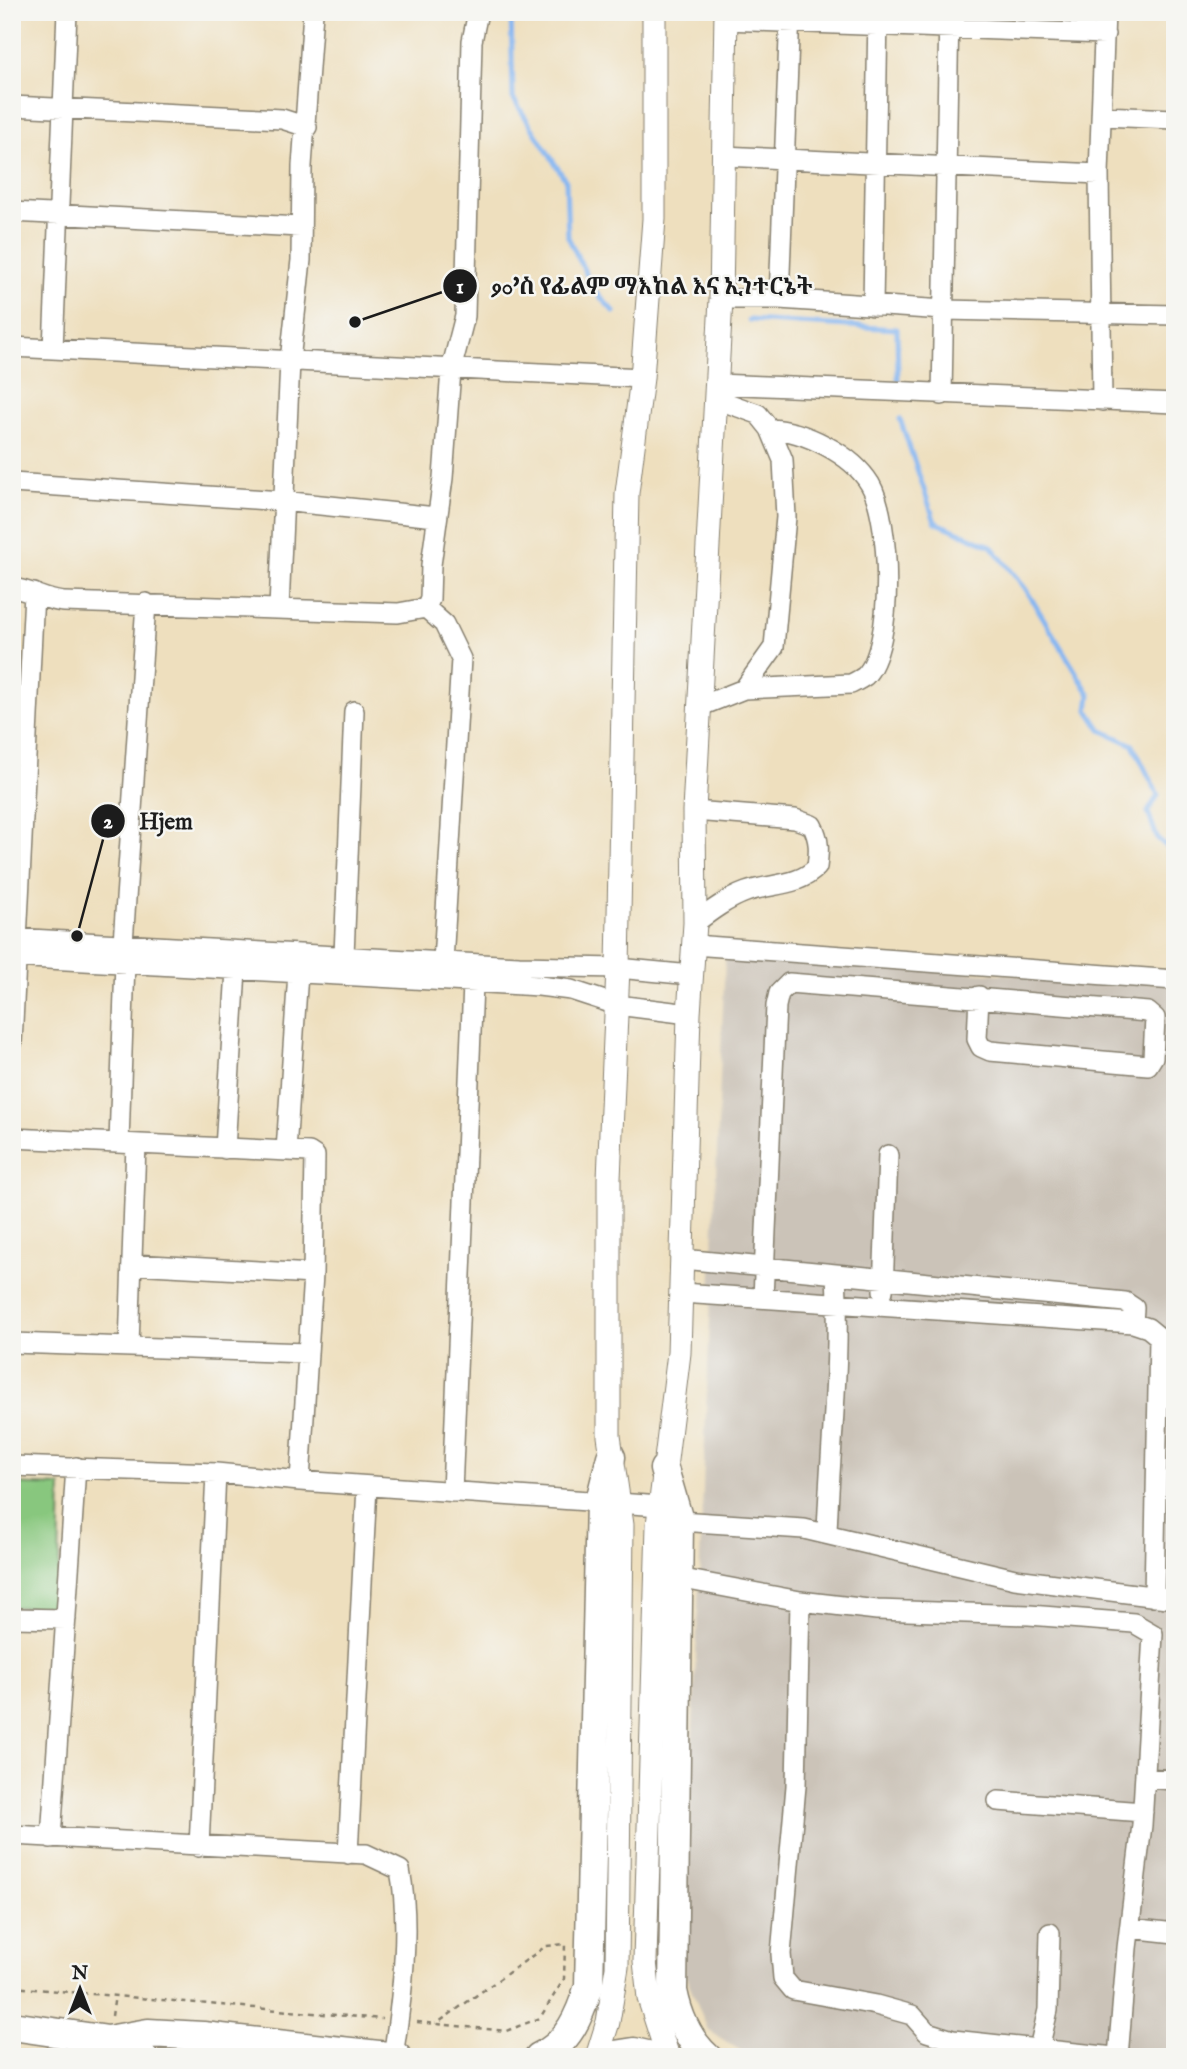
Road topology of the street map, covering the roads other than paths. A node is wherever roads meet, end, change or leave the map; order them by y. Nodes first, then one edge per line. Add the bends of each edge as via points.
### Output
1 (67, 12) edge
2 (313, 12) edge
3 (478, 12) edge
4 (654, 12) edge
5 (1105, 12) edge
6 (725, 16) edge
7 (789, 17) edge
8 (878, 19) edge
9 (948, 20) edge
10 (1105, 34) junction
11 (12, 106) edge
12 (64, 109) junction
13 (1102, 117) junction
14 (1175, 119) edge
15 (307, 127) junction
16 (723, 156) junction
17 (785, 160) junction
18 (877, 164) junction
19 (946, 168) junction
20 (1099, 174) junction
21 (12, 212) edge
22 (60, 214) junction
23 (300, 227) junction
24 (721, 299) junction
25 (779, 299) junction
26 (873, 306) junction
27 (944, 310) junction
28 (1100, 313) junction
29 (1175, 315) edge
30 (12, 347) edge
31 (53, 349) junction
32 (290, 361) junction
33 (451, 370) junction
34 (642, 378) junction
35 (716, 392) junction
36 (943, 395) junction
37 (1102, 401) junction
38 (1175, 403) edge
39 (770, 429) junction
40 (12, 483) edge
41 (282, 501) junction
42 (436, 517) junction
43 (12, 588) edge
44 (34, 593) junction
45 (146, 603) junction
46 (279, 608) junction
47 (426, 608) junction
48 (21, 682) edge
49 (744, 689) junction
50 (701, 706) junction
51 (354, 711) dead end
52 (694, 811) junction
53 (694, 934) junction
54 (15, 948) edge
55 (124, 953) junction
56 (344, 955) junction
57 (443, 962) junction
58 (618, 968) junction
59 (236, 970) junction
60 (298, 973) junction
61 (691, 975) junction
62 (1175, 980) edge
63 (473, 984) junction
64 (979, 996) junction
65 (617, 1005) junction
66 (689, 1014) junction
67 (12, 1044) edge
68 (12, 1138) edge
69 (127, 1143) junction
70 (225, 1149) junction
71 (286, 1151) junction
72 (888, 1155) dead end
73 (682, 1259) junction
74 (132, 1264) junction
75 (765, 1267) junction
76 (313, 1274) junction
77 (836, 1274) junction
78 (884, 1279) junction
79 (681, 1293) junction
80 (763, 1298) junction
81 (837, 1303) junction
82 (882, 1306) junction
83 (1133, 1323) junction
84 (12, 1342) edge
85 (130, 1346) junction
86 (308, 1353) junction
87 (611, 1457) joint
88 (12, 1466) edge
89 (76, 1467) junction
90 (664, 1469) joint
91 (216, 1472) junction
92 (300, 1481) junction
93 (367, 1486) junction
94 (452, 1492) junction
95 (610, 1501) junction
96 (672, 1511) junction
97 (827, 1533) junction
98 (678, 1577) junction
99 (1154, 1597) junction
100 (1175, 1599) edge
101 (800, 1601) junction
102 (12, 1618) edge
103 (66, 1619) junction
104 (1145, 1778) junction
105 (1175, 1780) edge
106 (998, 1801) dead end
107 (1143, 1812) junction
108 (12, 1835) edge
109 (51, 1838) junction
110 (200, 1847) junction
111 (348, 1854) junction
112 (1129, 1928) junction
113 (1050, 1933) dead end
114 (1175, 1933) edge
115 (12, 2026) edge
116 (108, 2040) junction
117 (1037, 2052) edge
118 (395, 2056) edge
119 (143, 2057) edge
120 (539, 2057) edge
121 (600, 2057) edge
122 (656, 2057) edge
123 (668, 2057) edge
124 (707, 2057) edge
125 (1116, 2057) edge

1 - 12 street
2 - 15 street
3 - 33 street via 472,41 465,316
4 - 34 main road via 654,219
5 - 10 street
6 - 7 street
6 - 16 main road
7 - 8 street
7 - 17 street
8 - 9 street
8 - 18 street
9 - 10 street
9 - 19 street
10 - 13 street
11 - 12 street
12 - 15 street via 282,119
12 - 22 street
13 - 14 street
13 - 20 street
15 - 23 street
16 - 17 street
16 - 24 main road
17 - 18 street
17 - 25 street
18 - 19 street
18 - 26 street
19 - 20 street
19 - 27 street
20 - 28 street
21 - 22 street
22 - 23 street
22 - 31 street
23 - 32 street
24 - 25 street
24 - 35 main road
25 - 26 street
26 - 27 street
27 - 28 street
27 - 36 street
28 - 29 street
28 - 37 street
30 - 31 street
31 - 32 street
32 - 33 street
32 - 41 street
33 - 34 street
33 - 42 street
34 - 58 main road via 627,493
35 - 36 street
35 - 39 street via 758,414
35 - 50 main road
36 - 37 street
37 - 38 street
39 - 49 street via 783,460 786,517 774,647
39 - 49 street via 790,430 840,454 870,484 886,531 886,597 879,647 865,676 851,684
40 - 41 street
41 - 42 street
41 - 46 street
42 - 47 street
43 - 44 street
44 - 45 street via 50,601
44 - 48 street
45 - 46 street
45 - 55 street
46 - 47 street via 398,613
47 - 57 street via 444,624 461,659
48 - 54 street
49 - 50 street
50 - 52 main road
51 - 56 street
52 - 53 main road
52 - 53 street via 795,818 812,825 819,851 817,867 799,881 726,900
53 - 61 main road
53 - 62 street
54 - 55 street
54 - 67 street
55 - 56 street
55 - 59 street
55 - 69 street
56 - 57 street
57 - 58 street
58 - 61 street
58 - 65 main road
59 - 60 street
59 - 70 street
60 - 63 street
60 - 71 street
61 - 66 main road
63 - 65 street via 571,990
63 - 94 street
64 - 64 street via 1147,1012 1155,1018 1153,1057 1147,1065 990,1051 977,1039
64 - 75 street via 805,982 783,987 776,1006
65 - 66 street
65 - 87 main road via 609,1179
66 - 73 main road
68 - 69 street
69 - 70 street
69 - 74 street
70 - 71 street
71 - 76 street via 315,1156
72 - 78 street
73 - 75 street
73 - 79 main road
74 - 76 street
74 - 85 street
75 - 77 street
75 - 80 street
76 - 86 street
77 - 78 street
77 - 81 street
78 - 82 street
78 - 83 street via 1125,1302 1134,1308
79 - 80 street
79 - 90 main road via 677,1379
80 - 81 street
81 - 82 street
81 - 97 street via 838,1385
82 - 83 street
83 - 99 street via 1159,1337
84 - 85 street
85 - 86 street
86 - 92 street
87 - 95 highway
88 - 89 street
89 - 91 street
89 - 103 street
90 - 96 highway
91 - 92 street
91 - 110 street
92 - 93 street
93 - 94 street
93 - 111 street
94 - 95 street
95 - 96 street
95 - 120 highway via 589,1986 570,2032
95 - 121 main road via 617,1967
96 - 97 street
96 - 98 highway
96 - 123 main road via 645,1961 649,1998
97 - 99 street via 1015,1579
98 - 101 street
98 - 124 highway via 673,1991 686,2029
99 - 100 street
101 - 104 street via 877,1610 1134,1623 1148,1629 1154,1641
101 - 117 street via 796,1786 783,1978 793,1990 912,2015 928,2032 953,2040
102 - 103 street
103 - 109 street
104 - 105 street
104 - 107 street
106 - 107 street
107 - 112 street
108 - 109 street
109 - 110 street
110 - 111 street
111 - 118 street via 366,1854 400,1870 404,1907
112 - 114 street
112 - 125 street
113 - 117 street via 1048,2010
115 - 116 highway
116 - 118 highway via 176,2034
116 - 119 highway
117 - 125 street
121 - 122 highway via 634,2052

